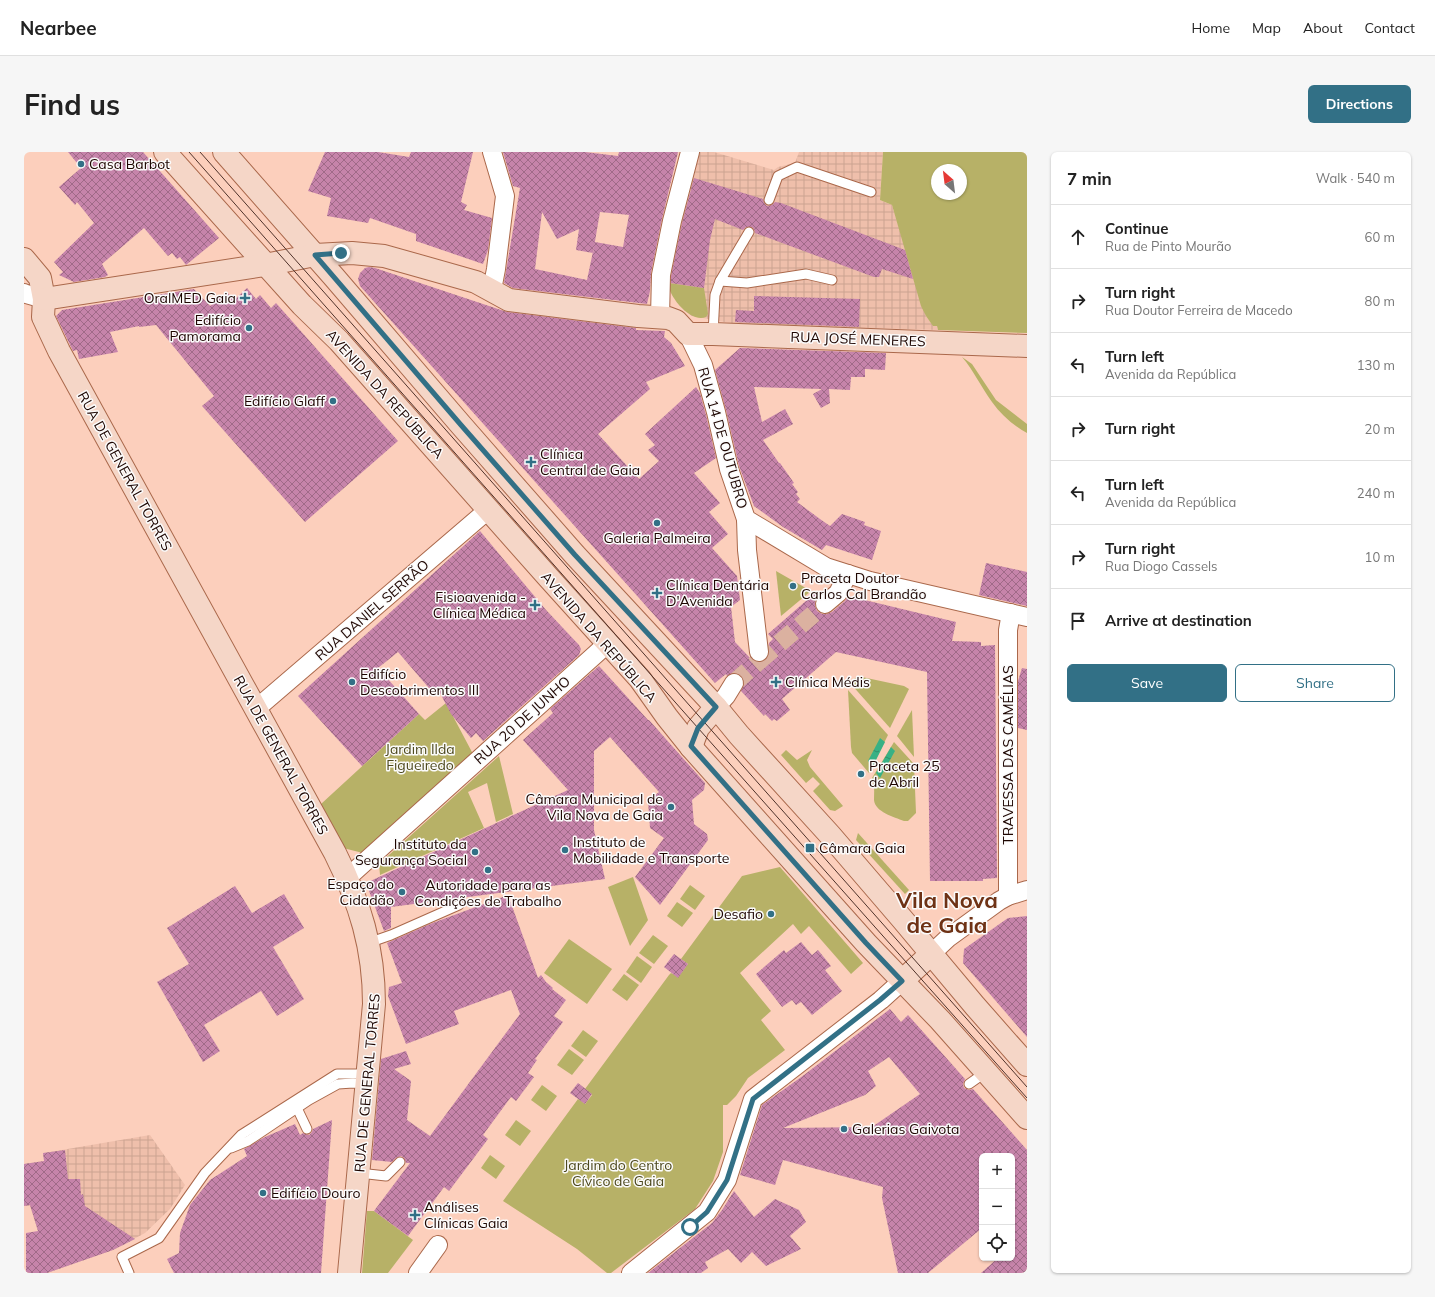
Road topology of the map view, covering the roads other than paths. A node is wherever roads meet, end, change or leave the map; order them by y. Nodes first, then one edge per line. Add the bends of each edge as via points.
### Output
1 (165, 152) edge
2 (224, 152) edge
3 (492, 152) edge
4 (690, 152) edge
5 (871, 192) dead end
6 (769, 200) dead end
7 (749, 232) dead end
8 (315, 255) junction
9 (24, 259) edge
10 (265, 265) junction
11 (832, 280) dead end
12 (720, 281) junction
13 (492, 290) junction
14 (34, 296) edge
15 (660, 317) junction
16 (688, 334) junction
17 (713, 334) junction
18 (1027, 346) edge
19 (488, 510) junction
20 (746, 519) junction
21 (848, 574) junction
22 (825, 604) tunnel mouth
23 (1019, 615) edge
24 (607, 644) junction
25 (759, 652) tunnel mouth
26 (734, 683) tunnel mouth
27 (716, 707) junction
28 (256, 709) junction
29 (691, 746) junction
30 (348, 878) junction
31 (1027, 890) edge
32 (1008, 896) junction
33 (459, 905) dead end
34 (368, 943) junction
35 (931, 954) junction
36 (902, 981) junction
37 (1027, 1065) edge
38 (368, 1079) junction
39 (308, 1097) junction
40 (297, 1108) junction
41 (1027, 1118) edge
42 (307, 1129) dead end
43 (228, 1150) junction
44 (400, 1162) dead end
45 (359, 1174) junction
46 (438, 1245) dead end
47 (129, 1273) edge
48 (350, 1273) edge
49 (418, 1273) edge
50 (631, 1273) edge

1 - 10 main road, AVENIDA DA REPÚBLICA
2 - 8 main road
3 - 13 street via 505,196
4 - 15 street via 661,275
5 - 6 lane via 797,167 778,176
7 - 12 lane
8 - 10 main road
8 - 13 main road, RUA 14 DE OUTUBRO via 369,253 476,282
8 - 27 main road via 575,555
9 - 14 main road, RUA DE GENERAL TORRES via 40,278
10 - 14 main road
10 - 19 main road, AVENIDA DA REPÚBLICA via 339,341
11 - 12 lane via 806,274 747,283
12 - 17 lane via 715,295
13 - 15 main road, RUA 14 DE OUTUBRO via 509,300
14 - 28 main road, RUA DE GENERAL TORRES via 47,328
15 - 16 main road, RUA 14 DE OUTUBRO via 676,320
16 - 17 main road, RUA JOSÉ MENERES
16 - 20 street, RUA 14 DE OUTUBRO via 703,365 729,469
17 - 18 main road, RUA JOSÉ MENERES
19 - 24 main road, AVENIDA DA REPÚBLICA
19 - 28 street, RUA DANIEL SERRÃO
20 - 21 street, RUA 14 DE OUTUBRO via 826,567
20 - 25 street via 747,550
21 - 22 street via 838,593
21 - 23 street, RUA 14 DE OUTUBRO
23 - 32 street, TRAVESSA DAS CAMÉLIAS via 1008,630
24 - 29 main road, AVENIDA DA REPÚBLICA via 640,679 666,717
24 - 30 street, RUA 20 DE JUNHO
26 - 27 street
27 - 29 main road via 698,728
27 - 35 main road via 840,846
28 - 30 main road, RUA DE GENERAL TORRES
29 - 36 main road, AVENIDA DA REPÚBLICA
30 - 34 main road, RUA DE GENERAL TORRES via 360,909
31 - 32 street
32 - 35 street via 948,938
33 - 34 lane
34 - 38 main road, RUA DE GENERAL TORRES via 373,969 374,1004
35 - 36 main road
35 - 37 main road
36 - 41 main road, AVENIDA DA REPÚBLICA via 940,1020 978,1078
36 - 50 street via 753,1099 727,1180 707,1212
38 - 39 lane via 338,1084
38 - 45 main road, RUA DE GENERAL TORRES
39 - 40 lane
39 - 43 lane via 241,1135
40 - 42 lane
40 - 43 lane
43 - 47 lane via 206,1173 159,1238 122,1257
44 - 45 lane via 386,1176
45 - 48 main road, RUA DE GENERAL TORRES
46 - 49 street

